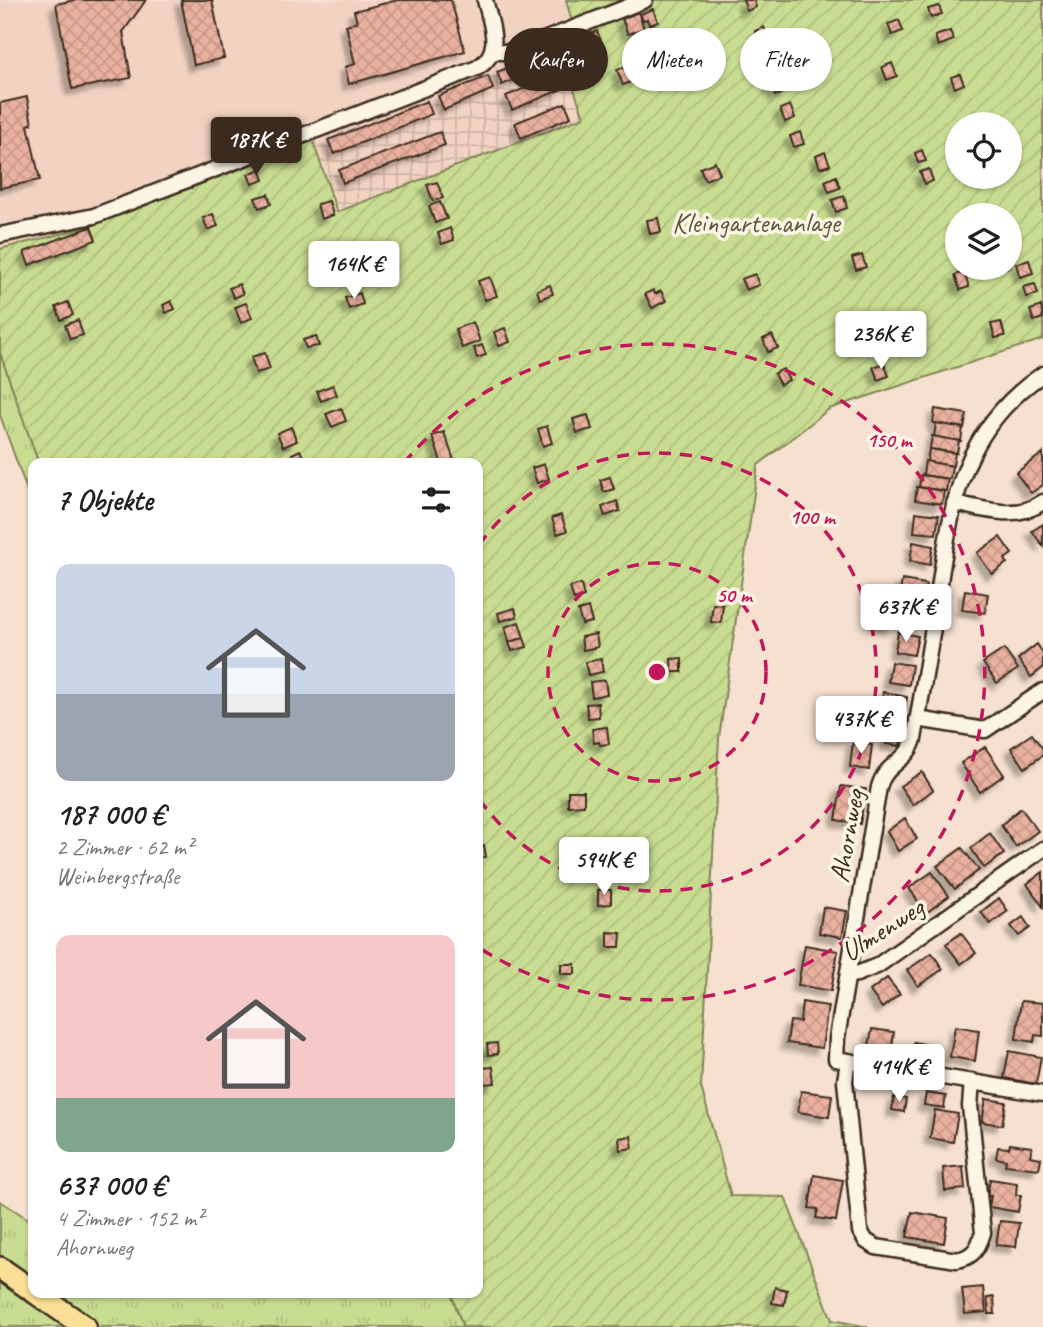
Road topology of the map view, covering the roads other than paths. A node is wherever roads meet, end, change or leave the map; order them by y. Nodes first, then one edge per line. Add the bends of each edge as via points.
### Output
1 (485, 0) edge
2 (645, 0) edge
3 (492, 52) junction
4 (0, 235) edge
5 (1043, 374) edge
6 (1043, 502) edge
7 (954, 503) junction
8 (1043, 691) edge
9 (918, 719) junction
10 (1043, 849) edge
11 (848, 975) junction
12 (848, 1061) junction
13 (972, 1081) junction
14 (1043, 1094) edge
15 (0, 1269) edge
16 (28, 1287) edge
17 (44, 1298) edge
18 (85, 1327) edge

1 - 3 street via 495,38
2 - 3 street via 513,52
3 - 4 street via 477,68 94,216
5 - 7 street, Ahornweg via 1007,404 982,435
6 - 7 street via 1013,513
7 - 9 street, Ahornweg
8 - 9 street via 985,730
9 - 11 street, Ahornweg via 912,746 887,769 879,787
10 - 11 street, Ulmenweg via 877,966
11 - 12 street, Ulmenweg via 836,1059
12 - 13 street
12 - 13 street via 845,1081 860,1231 876,1247 957,1260 974,1253 983,1233 970,1106
13 - 14 street
15 - 16 main road
17 - 18 main road

